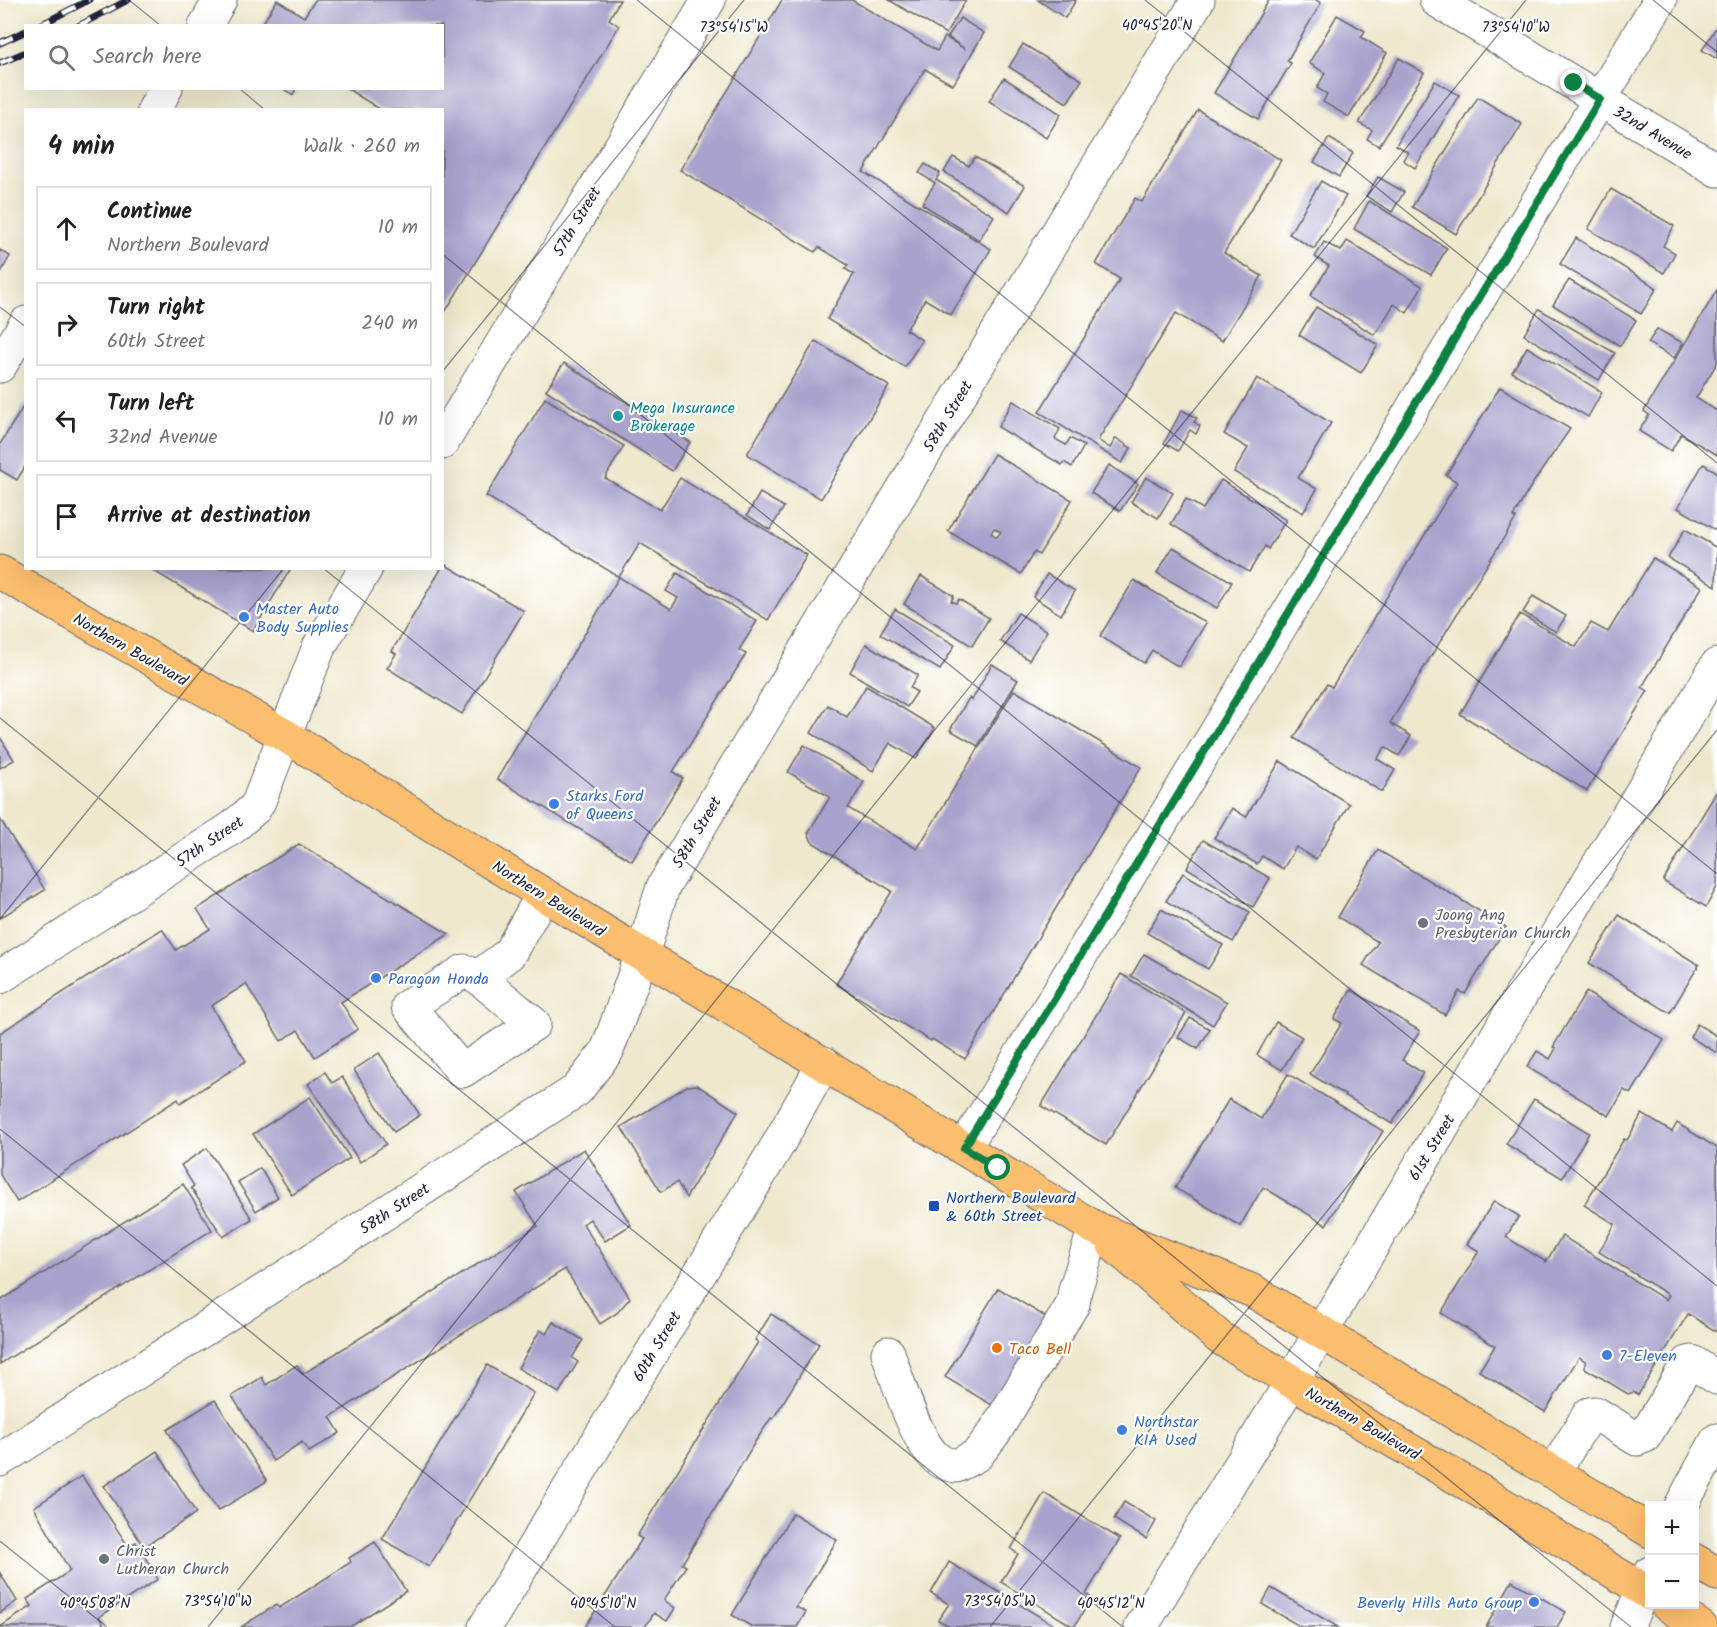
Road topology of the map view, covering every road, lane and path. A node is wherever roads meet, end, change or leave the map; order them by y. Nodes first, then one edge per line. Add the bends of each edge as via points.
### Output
1 (220, 0) edge
2 (709, 0) edge
3 (1198, 0) edge
4 (1436, 0) edge
5 (1660, 0) edge
6 (206, 24) edge
7 (165, 90) edge
8 (1600, 99) junction
9 (155, 108) edge
10 (1717, 170) edge
11 (24, 326) edge
12 (0, 366) edge
13 (444, 440) edge
14 (365, 570) edge
15 (0, 572) edge
16 (1717, 665) edge
17 (284, 735) junction
18 (543, 894) junction
19 (642, 954) junction
20 (0, 976) edge
21 (478, 977) dead end
22 (824, 1063) junction
23 (964, 1148) junction
24 (1095, 1228) junction
25 (1321, 1332) junction
26 (888, 1353) dead end
27 (1717, 1378) edge
28 (1292, 1381) junction
29 (1717, 1440) edge
30 (0, 1460) edge
31 (1554, 1472) junction
32 (1684, 1501) edge
33 (1645, 1528) edge
34 (1699, 1563) edge
35 (1717, 1574) edge
36 (1645, 1586) edge
37 (1645, 1600) edge
38 (1677, 1609) edge
39 (485, 1627) edge
40 (1142, 1627) edge
41 (1627, 1627) edge
42 (1701, 1627) edge

1 - 6 street
2 - 13 street, 57th Street
3 - 19 street, 58th Street via 663,887
4 - 8 street, 32nd Avenue
5 - 8 street
7 - 9 street
8 - 10 street, 32nd Avenue
8 - 23 street
11 - 12 street
14 - 17 street, 57th Street via 319,647
15 - 17 main road, Northern Boulevard
16 - 25 street, 61st Street
17 - 18 main road, Northern Boulevard
17 - 20 street, 57th Street via 259,801 245,818
18 - 19 main road, Northern Boulevard
18 - 21 street via 509,954
19 - 22 main road, Northern Boulevard
19 - 30 street, 58th Street via 607,1051 577,1090
22 - 23 main road, Northern Boulevard
22 - 39 street, 60th Street
23 - 24 main road, Northern Boulevard
24 - 25 main road, Northern Boulevard via 1253,1291
24 - 26 street via 1073,1304 977,1455 956,1466 941,1462 914,1423
24 - 28 main road, Northern Boulevard via 1220,1338
25 - 28 street, 61st Street
25 - 31 main road, Northern Boulevard
27 - 31 street via 1688,1363 1642,1439 1594,1413 1589,1414
28 - 36 main road, Northern Boulevard
28 - 40 street, 61st Street
29 - 32 street
31 - 33 main road, Northern Boulevard
34 - 35 main road
37 - 41 street
38 - 42 main road, Northern Boulevard

